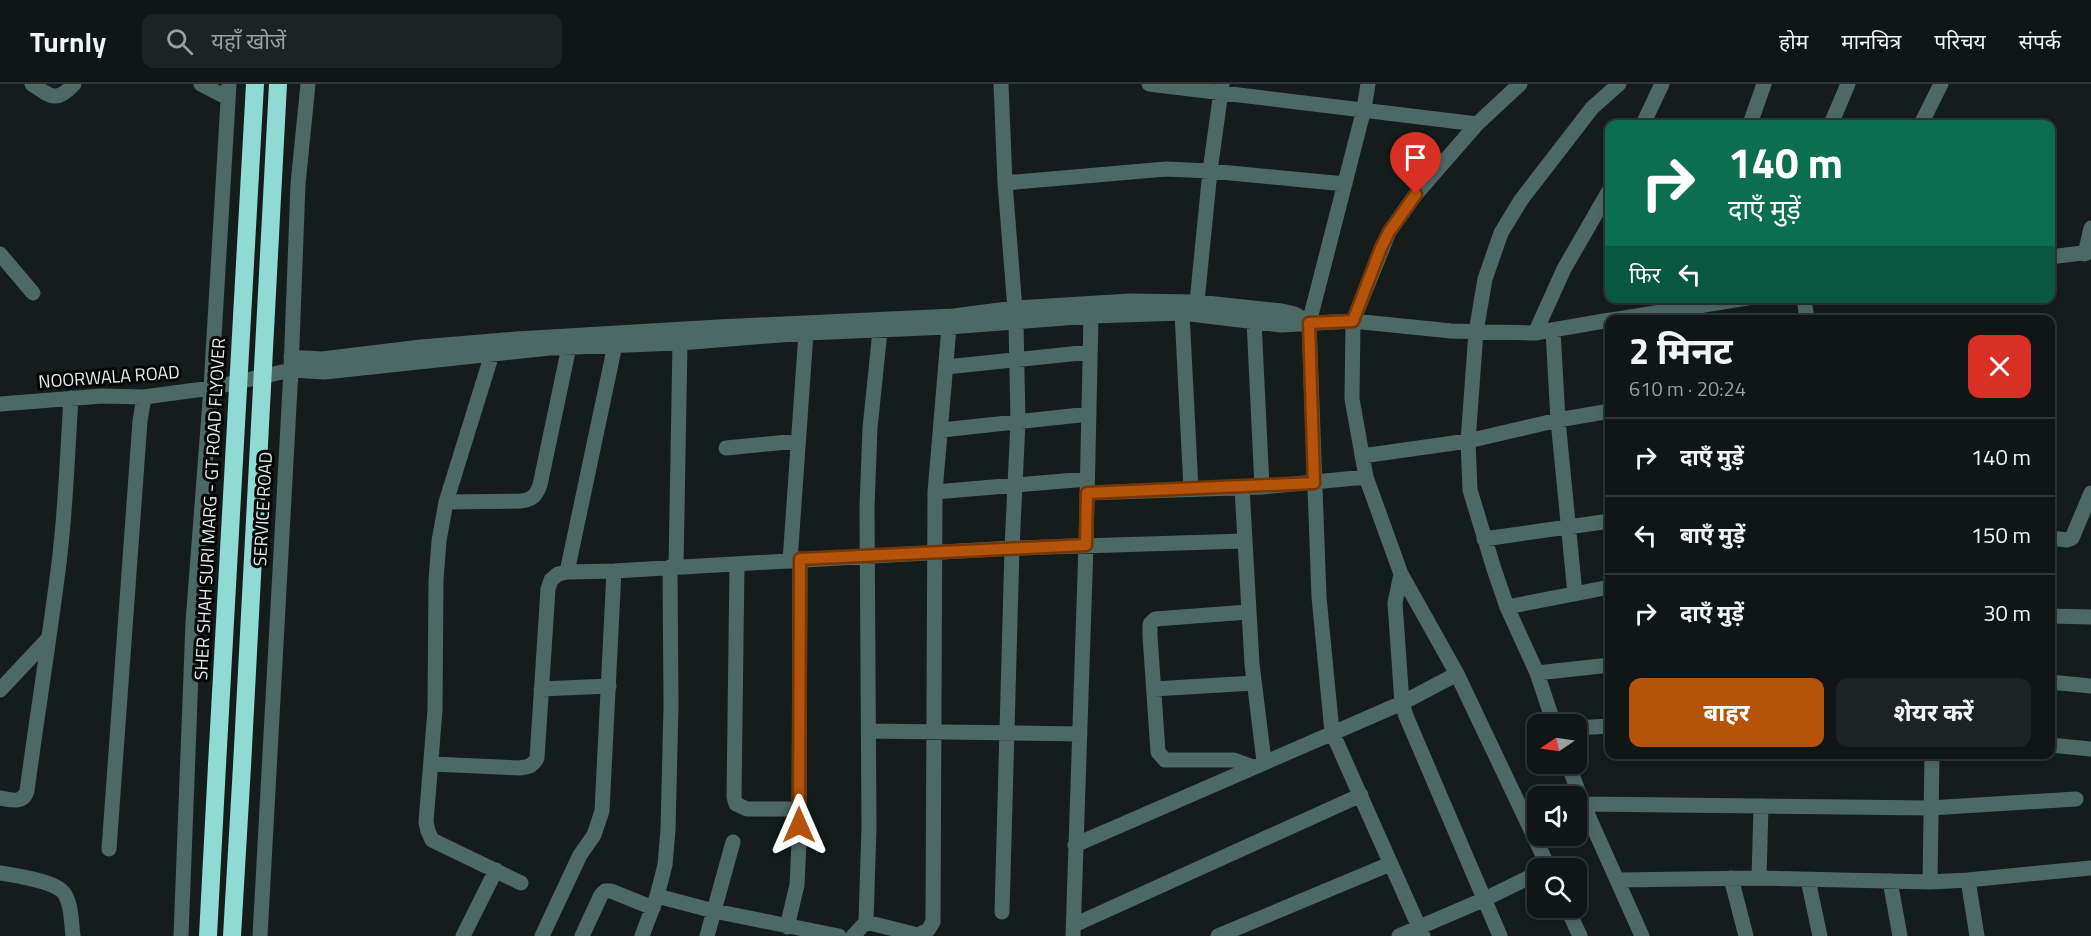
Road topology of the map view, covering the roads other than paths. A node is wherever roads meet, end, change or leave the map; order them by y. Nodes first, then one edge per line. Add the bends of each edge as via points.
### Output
1 (32, 84) edge
2 (74, 84) edge
3 (201, 84) edge
4 (255, 84) edge
5 (278, 84) edge
6 (308, 84) edge
7 (1001, 84) edge
8 (1149, 84) edge
9 (1368, 84) edge
10 (1619, 84) edge
11 (1662, 84) edge
12 (1764, 84) edge
13 (1848, 84) edge
14 (1941, 84) edge
15 (1515, 86) edge
16 (1221, 89) edge
17 (229, 91) edge
18 (1364, 109) junction
19 (1645, 120) edge
20 (1751, 120) edge
21 (1833, 120) edge
22 (1924, 120) edge
23 (1477, 124) junction
24 (1210, 171) junction
25 (1005, 183) junction
26 (1345, 184) junction
27 (1605, 202) edge
28 (2091, 228) edge
29 (2088, 253) edge
30 (0, 254) edge
31 (2055, 256) edge
32 (33, 293) dead end
33 (1197, 302) junction
34 (1693, 303) edge
35 (1715, 303) edge
36 (1182, 313) junction
37 (1015, 315) junction
38 (1638, 315) edge
39 (1716, 315) edge
40 (1091, 316) junction
41 (1254, 321) junction
42 (1353, 321) junction
43 (1605, 322) edge
44 (1309, 323) junction
45 (950, 327) junction
46 (879, 331) junction
47 (1552, 331) junction
48 (1476, 332) junction
49 (806, 333) junction
50 (1535, 333) junction
51 (680, 343) junction
52 (615, 345) junction
53 (569, 347) junction
54 (1090, 352) junction
55 (492, 354) junction
56 (1017, 359) junction
57 (291, 363) junction
58 (946, 367) junction
59 (211, 388) junction
60 (144, 397) junction
61 (71, 398) junction
62 (2, 403) edge
63 (1605, 412) edge
64 (1089, 414) junction
65 (1558, 420) junction
66 (1018, 422) junction
67 (942, 430) junction
68 (798, 441) junction
69 (1468, 441) junction
70 (726, 448) dead end
71 (1362, 456) junction
72 (1366, 477) junction
73 (1314, 483) junction
74 (1015, 485) junction
75 (1087, 486) junction
76 (1262, 487) junction
77 (1242, 488) junction
78 (1191, 489) junction
79 (934, 492) junction
80 (2090, 496) edge
81 (446, 502) junction
82 (1605, 522) edge
83 (1569, 526) junction
84 (1484, 539) junction
85 (2055, 539) edge
86 (1244, 541) junction
87 (1086, 545) junction
88 (1012, 549) junction
89 (934, 553) junction
90 (866, 556) junction
91 (795, 560) junction
92 (737, 564) junction
93 (673, 567) junction
94 (614, 571) junction
95 (567, 572) junction
96 (1401, 574) junction
97 (1605, 588) edge
98 (1575, 594) junction
99 (1508, 607) junction
100 (1248, 612) junction
101 (2055, 616) edge
102 (2091, 617) edge
103 (47, 640) junction
104 (1605, 666) edge
105 (1537, 673) junction
106 (1457, 674) junction
107 (2055, 682) edge
108 (1254, 683) junction
109 (609, 686) junction
110 (2091, 686) edge
111 (541, 689) junction
112 (1154, 689) junction
113 (0, 690) edge
114 (1402, 702) junction
115 (1551, 714) edge
116 (1605, 726) edge
117 (1587, 727) edge
118 (869, 731) junction
119 (934, 732) junction
120 (1332, 732) junction
121 (1006, 733) junction
122 (1080, 734) junction
123 (2055, 745) edge
124 (2091, 748) edge
125 (1932, 759) edge
126 (432, 764) junction
127 (1258, 764) junction
128 (1361, 795) junction
129 (0, 798) edge
130 (2076, 799) dead end
131 (1587, 804) edge
132 (1761, 806) junction
133 (1930, 808) junction
134 (799, 809) junction
135 (1587, 813) edge
136 (733, 842) dead end
137 (1075, 845) junction
138 (109, 849) dead end
139 (1540, 858) edge
140 (1390, 864) junction
141 (2091, 868) edge
142 (496, 870) junction
143 (0, 873) edge
144 (1527, 878) edge
145 (1731, 878) junction
146 (1759, 878) junction
147 (1618, 880) junction
148 (1808, 880) junction
149 (1968, 880) junction
150 (1890, 881) junction
151 (1930, 882) junction
152 (521, 883) dead end
153 (1485, 898) junction
154 (655, 902) junction
155 (714, 911) junction
156 (1002, 912) dead end
157 (1572, 918) edge
158 (866, 922) junction
159 (777, 929) edge
160 (1074, 930) edge
161 (1421, 932) edge
162 (73, 936) edge
163 (181, 936) edge
164 (208, 936) edge
165 (232, 936) edge
166 (260, 936) edge
167 (463, 936) edge
168 (542, 936) edge
169 (582, 936) edge
170 (642, 936) edge
171 (707, 936) edge
172 (839, 936) edge
173 (853, 936) edge
174 (918, 936) edge
175 (1218, 936) edge
176 (1399, 936) edge
177 (1500, 936) edge
178 (1580, 936) edge
179 (1642, 936) edge
180 (1746, 936) edge
181 (1820, 936) edge
182 (1900, 936) edge
183 (1977, 936) edge

1 - 2 street via 58,97
3 - 17 street
4 - 164 highway, SHER SHAH SURI MARG - GT ROAD FLYOVER, bridge
5 - 165 highway, bridge
6 - 57 street, SERVICE ROAD via 298,184
7 - 25 street
8 - 16 street
9 - 18 street
10 - 48 street via 1592,108 1521,200 1501,233 1486,272
11 - 19 street
12 - 20 street
13 - 21 street
14 - 22 street
15 - 23 street
16 - 18 street
16 - 24 street
17 - 59 street
18 - 23 street
18 - 26 street
23 - 42 street via 1416,194 1389,232
24 - 25 street via 1166,169
24 - 26 street
24 - 33 street
25 - 37 street
26 - 44 street
27 - 50 street via 1564,269
28 - 29 street
29 - 31 street
30 - 32 street
33 - 37 street via 1130,301
33 - 44 street via 1295,314
34 - 38 street
35 - 39 street
36 - 40 street
36 - 41 street
36 - 78 street
37 - 40 street
37 - 45 street
37 - 56 street
37 - 57 street via 507,340
40 - 54 street
41 - 44 street via 1281,325
41 - 76 street
42 - 44 street
42 - 48 street
42 - 71 street via 1352,399
43 - 47 street
44 - 73 street
45 - 46 street
45 - 58 street
46 - 49 street
46 - 90 street via 870,428
47 - 50 street
47 - 65 street
48 - 50 street
48 - 69 street
49 - 51 street
49 - 68 street
51 - 52 street
51 - 93 street
52 - 53 street
52 - 95 street
53 - 55 street
53 - 81 street via 536,495 520,501
54 - 56 street
54 - 64 street
55 - 57 street via 325,372
55 - 81 street
56 - 58 street
56 - 66 street
57 - 59 street, NOORWALA ROAD
57 - 166 street, SERVICE ROAD
58 - 67 street
59 - 60 street, NOORWALA ROAD
59 - 163 street via 193,622
60 - 61 street, NOORWALA ROAD
60 - 138 street
61 - 62 street, NOORWALA ROAD
61 - 103 street via 57,585
63 - 65 street
64 - 66 street
64 - 75 street
65 - 69 street
65 - 83 street
66 - 67 street
66 - 74 street
67 - 79 street
68 - 70 street
68 - 91 street
69 - 71 street
69 - 84 street via 1470,490
71 - 72 street
72 - 73 street
72 - 96 street
73 - 76 street
73 - 120 street via 1319,597
74 - 75 street
74 - 79 street
74 - 88 street
75 - 78 street
75 - 87 street
76 - 77 street
77 - 78 street
77 - 86 street
79 - 89 street
80 - 85 street via 2072,538
81 - 126 street via 436,580
82 - 83 street
83 - 84 street
83 - 98 street
84 - 99 street
86 - 87 street
86 - 100 street
87 - 88 street
87 - 122 street
88 - 89 street
88 - 121 street
89 - 90 street
89 - 119 street
90 - 91 street
90 - 118 street
91 - 92 street
91 - 134 street
92 - 93 street
92 - 134 street via 734,797 736,804 747,809
93 - 94 street
93 - 154 street via 668,830 665,865
94 - 95 street
94 - 109 street
95 - 111 street via 551,580 548,589
96 - 106 street
96 - 114 street via 1395,603
97 - 98 street
98 - 99 street
99 - 105 street
100 - 108 street
100 - 112 street via 1152,620
101 - 102 street
103 - 113 street
103 - 129 street via 26,796 18,800
104 - 105 street
105 - 115 street
106 - 114 street
106 - 139 street
107 - 110 street
108 - 112 street
108 - 127 street
109 - 111 street
109 - 168 street via 602,811 594,835 580,855
111 - 126 street via 534,764 519,768
112 - 127 street via 1161,759
114 - 120 street
114 - 153 street via 1409,727
116 - 117 street
118 - 119 street
118 - 158 street
119 - 121 street
119 - 174 street via 933,922
120 - 127 street
120 - 128 street
121 - 122 street
121 - 156 street
122 - 137 street
123 - 124 street
125 - 133 street
126 - 142 street via 426,822 432,840
127 - 137 street
128 - 140 street
128 - 160 street
130 - 133 street
131 - 132 street
132 - 133 street
132 - 146 street
133 - 151 street
134 - 159 street via 797,885
135 - 147 street
136 - 155 street
137 - 160 street
140 - 161 street
140 - 175 street
141 - 149 street
142 - 152 street
142 - 167 street
143 - 162 street via 61,890 68,903
144 - 153 street
145 - 146 street
145 - 147 street
145 - 180 street
146 - 148 street
147 - 179 street
148 - 150 street
148 - 181 street
149 - 151 street
149 - 183 street
150 - 151 street
150 - 182 street
153 - 161 street
153 - 177 street
154 - 155 street
154 - 169 street via 605,891
154 - 170 street
155 - 159 street
155 - 171 street
157 - 178 street
158 - 173 street
158 - 174 street
159 - 172 street
161 - 176 street

